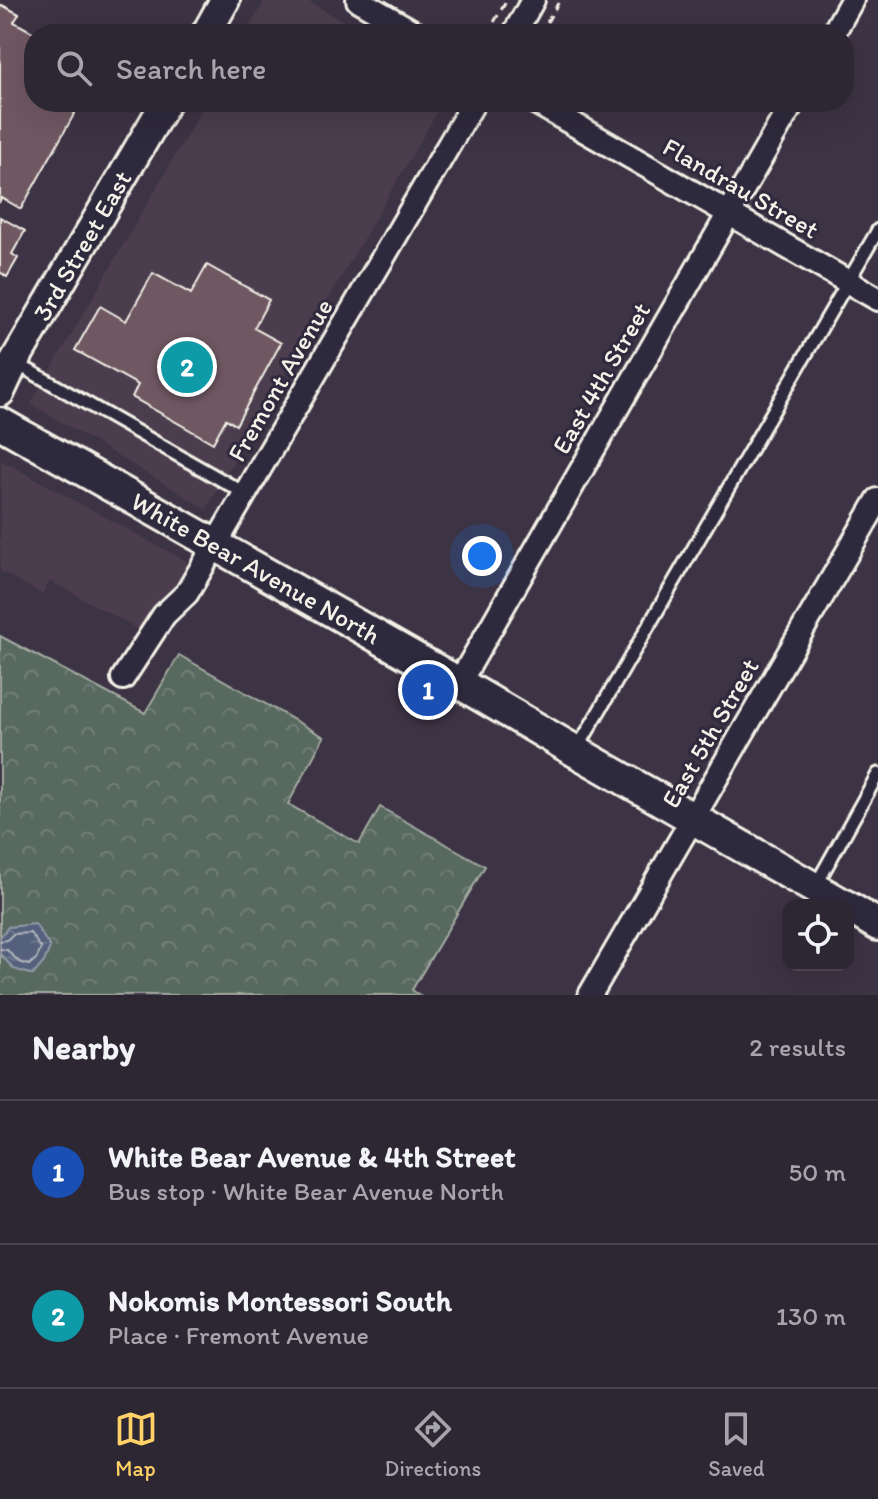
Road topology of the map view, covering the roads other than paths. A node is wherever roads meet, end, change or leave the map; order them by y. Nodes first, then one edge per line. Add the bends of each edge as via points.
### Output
1 (225, 0) edge
2 (358, 0) edge
3 (533, 0) edge
4 (852, 0) edge
5 (212, 24) edge
6 (400, 24) edge
7 (520, 24) edge
8 (839, 24) edge
9 (160, 112) edge
10 (468, 112) edge
11 (552, 112) edge
12 (787, 112) edge
13 (729, 213) junction
14 (878, 230) edge
15 (847, 281) junction
16 (878, 299) edge
17 (14, 362) junction
18 (0, 392) edge
19 (0, 423) edge
20 (246, 494) junction
21 (878, 500) edge
22 (215, 545) junction
23 (123, 678) dead end
24 (459, 683) junction
25 (575, 751) junction
26 (878, 774) edge
27 (692, 818) junction
28 (815, 888) junction
29 (834, 899) edge
30 (854, 911) edge
31 (878, 925) edge
32 (590, 995) edge

1 - 5 street
2 - 6 street
3 - 7 street
4 - 8 street
9 - 17 street, 3rd Street East
10 - 20 street, Fremont Avenue
11 - 13 street, Flandrau Street
12 - 13 street, East 4th Street
13 - 15 street, Flandrau Street
13 - 24 street, East 4th Street
14 - 15 lane
15 - 16 street, Flandrau Street
15 - 25 lane
17 - 18 street, 3rd Street East
17 - 20 lane
19 - 22 main road, White Bear Avenue North
20 - 22 street, Fremont Avenue
21 - 27 street, East 5th Street
22 - 23 street, Fremont Avenue via 187,593 164,615
22 - 24 main road, White Bear Avenue North
24 - 25 main road, White Bear Avenue North
25 - 27 main road, White Bear Avenue North
26 - 28 lane
27 - 28 main road, White Bear Avenue North
27 - 32 street, East 5th Street
28 - 29 main road, White Bear Avenue North
30 - 31 main road, White Bear Avenue North

